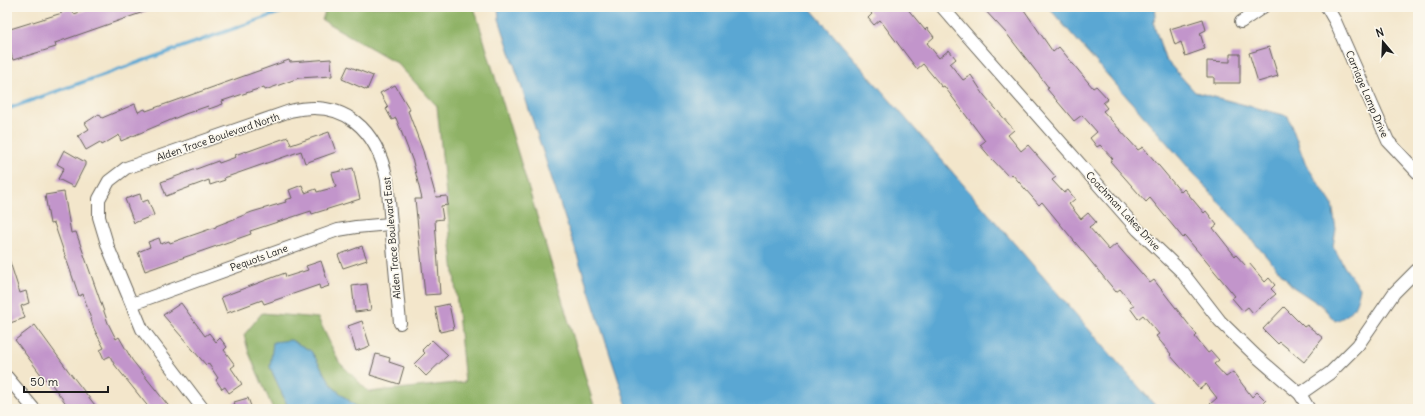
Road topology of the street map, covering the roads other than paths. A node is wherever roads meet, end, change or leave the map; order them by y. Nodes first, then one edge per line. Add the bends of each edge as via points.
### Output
1 (942, 7) edge
2 (1263, 7) edge
3 (1327, 7) edge
4 (1241, 22) dead end
5 (350, 118) joint
6 (1418, 173) edge
7 (390, 224) junction
8 (1418, 269) edge
9 (132, 304) junction
10 (400, 323) dead end
11 (7, 377) edge
12 (1300, 394) junction
13 (34, 409) edge
14 (204, 409) edge
15 (1309, 409) edge

1 - 12 street, Coachman Lakes Drive via 1138,230 1182,272 1220,321
2 - 4 street
3 - 6 street, Carriage Lamp Drive via 1336,21 1388,141
5 - 7 street, Alden Trace Boulevard East via 374,141 384,162
5 - 9 street, Alden Trace Boulevard North via 344,114 318,108 290,111 126,168 109,181 100,199 99,217 108,247
7 - 9 street, Pequots Lane via 338,230
7 - 10 street, Alden Trace Boulevard East
8 - 12 street via 1394,293 1358,345 1330,373
9 - 14 street via 142,329
11 - 13 street
12 - 15 street, Coachman Lakes Drive

